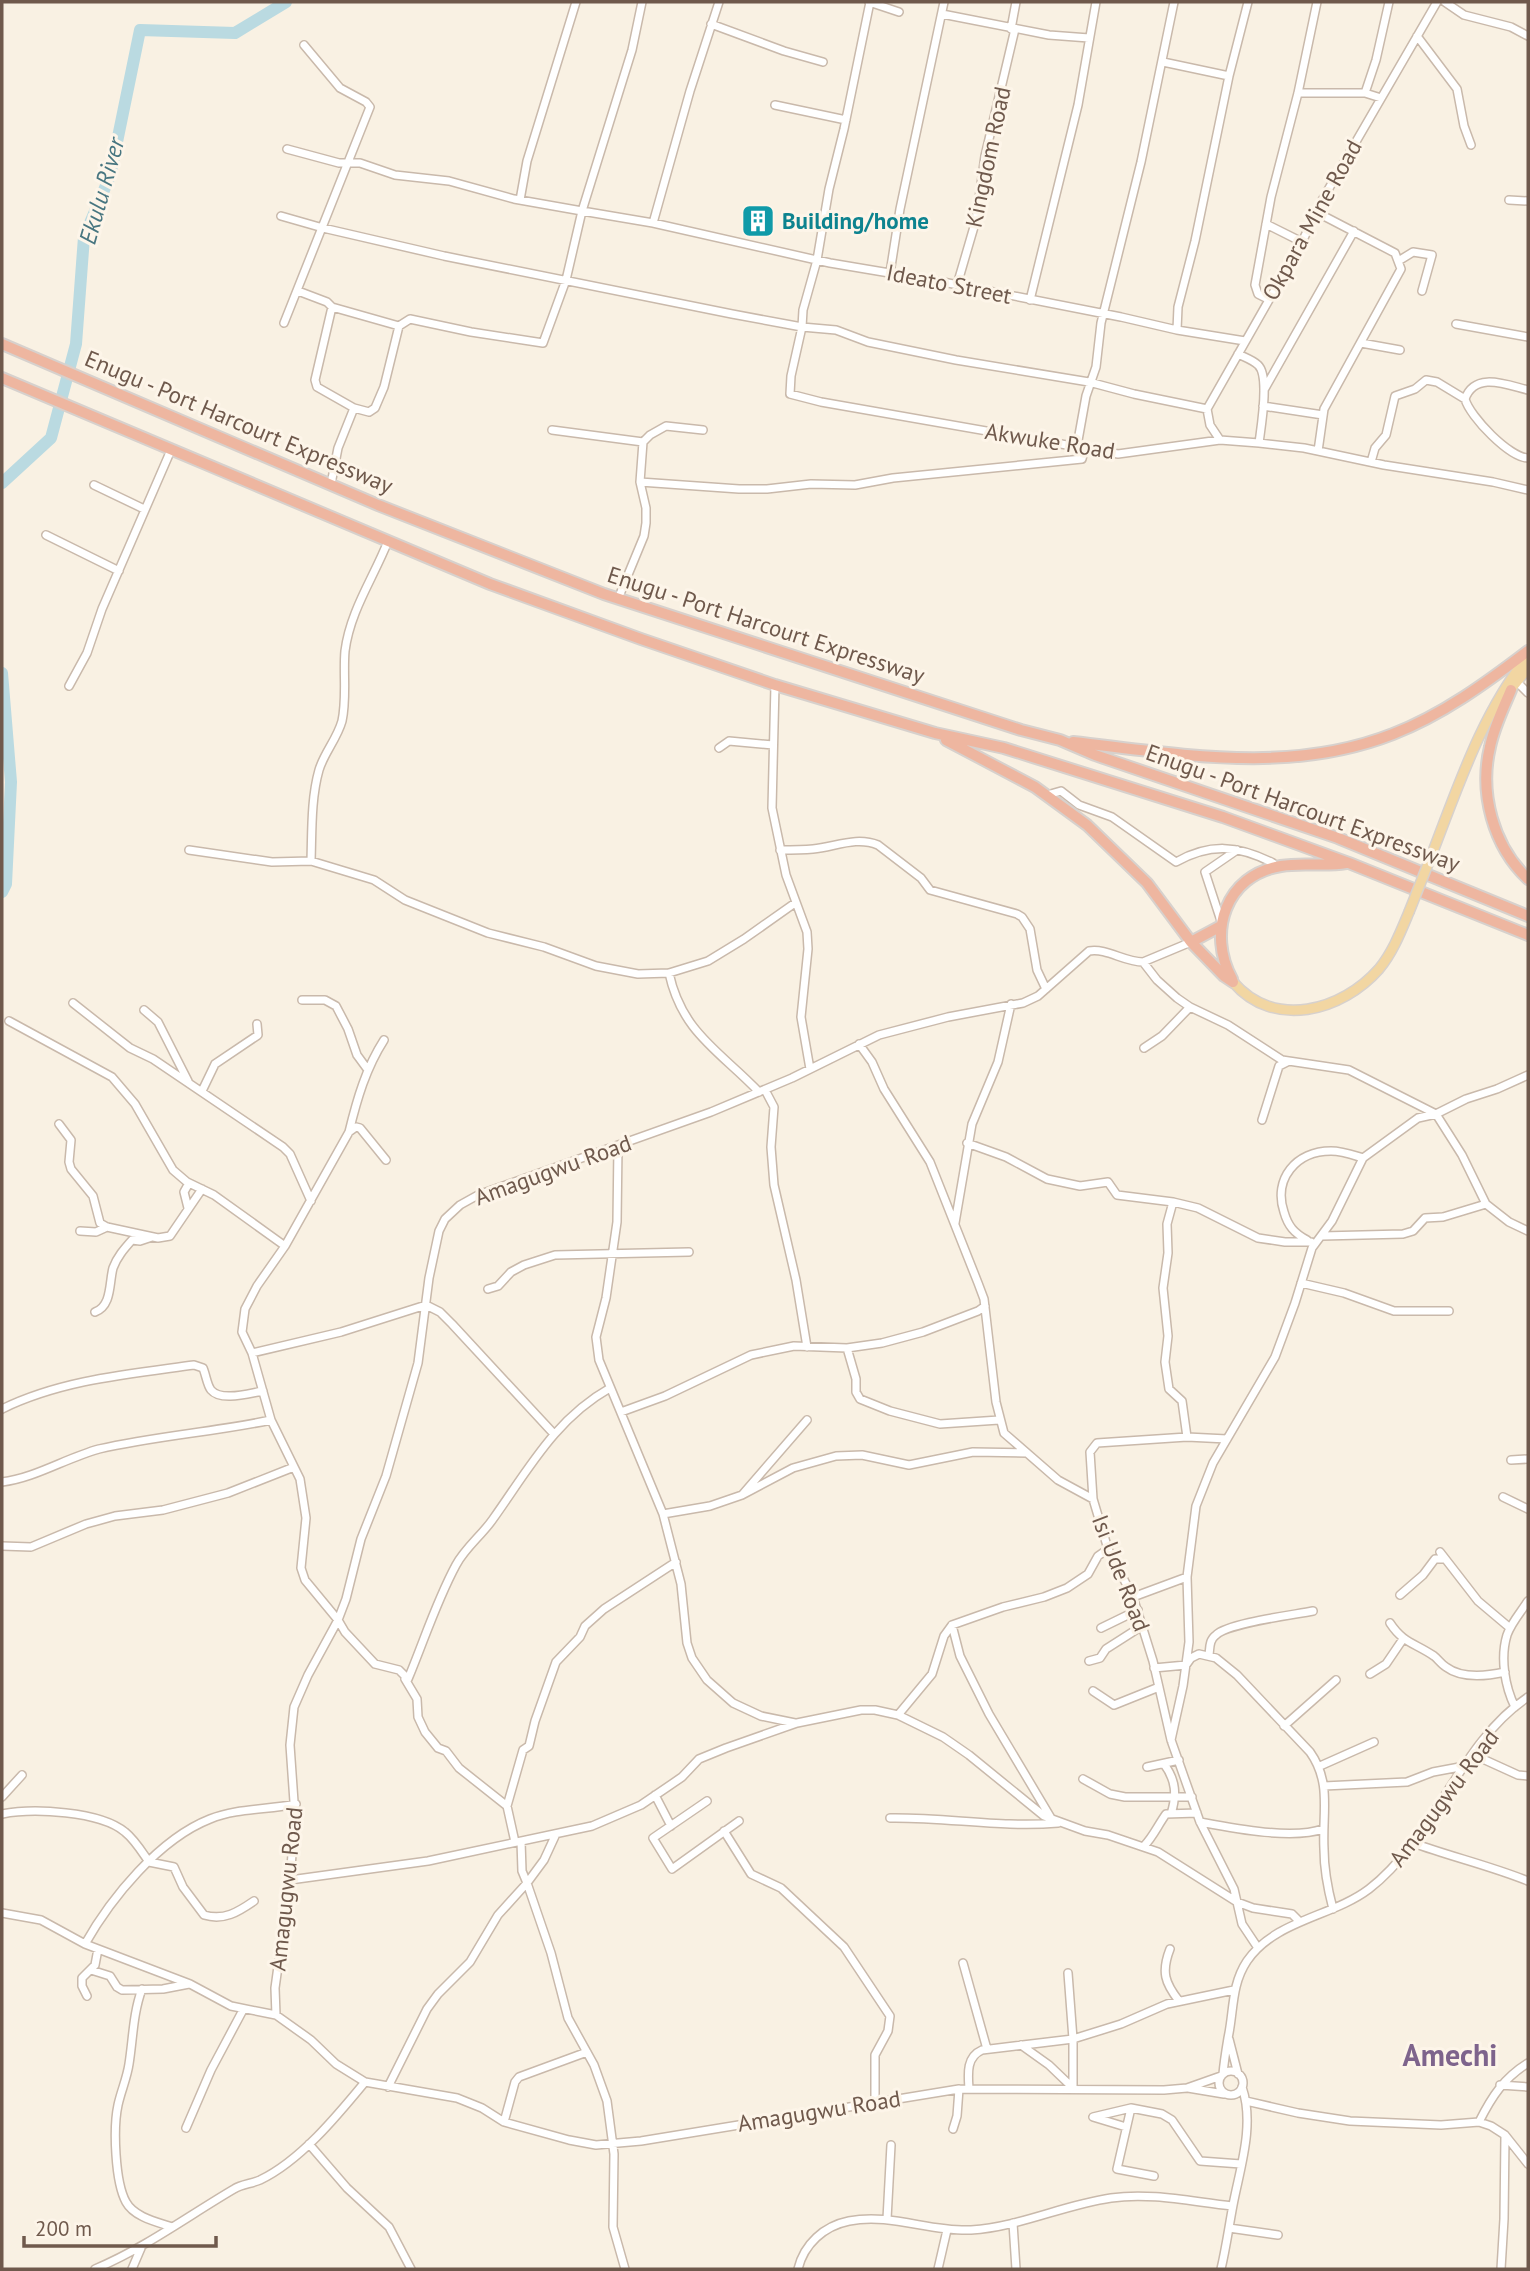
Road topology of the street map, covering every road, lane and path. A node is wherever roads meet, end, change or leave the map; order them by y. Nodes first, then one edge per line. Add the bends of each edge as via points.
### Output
1 (576, 2) edge
2 (642, 2) edge
3 (719, 2) edge
4 (870, 2) edge
5 (944, 2) edge
6 (1016, 2) edge
7 (1096, 2) edge
8 (1174, 2) edge
9 (1248, 2) edge
10 (1317, 2) edge
11 (1389, 2) edge
12 (1437, 2) edge
13 (1445, 2) edge
14 (899, 12) dead end
15 (942, 13) junction
16 (711, 24) junction
17 (1013, 29) junction
18 (1417, 36) junction
19 (1528, 36) edge
20 (1089, 38) junction
21 (304, 45) dead end
22 (823, 62) dead end
23 (1163, 62) junction
24 (1229, 76) junction
25 (1298, 93) junction
26 (1365, 93) junction
27 (1381, 98) junction
28 (775, 104) dead end
29 (846, 120) junction
30 (1471, 145) dead end
31 (287, 149) dead end
32 (350, 161) junction
33 (520, 200) junction
34 (1508, 200) dead end
35 (1528, 201) edge
36 (582, 211) junction
37 (1316, 212) junction
38 (281, 216) dead end
39 (653, 223) junction
40 (1266, 224) junction
41 (323, 229) junction
42 (1354, 231) junction
43 (1302, 242) junction
44 (817, 260) junction
45 (1400, 260) junction
46 (890, 272) junction
47 (566, 280) junction
48 (957, 285) junction
49 (298, 291) junction
50 (1422, 291) dead end
51 (1268, 299) junction
52 (1030, 300) junction
53 (332, 307) junction
54 (1105, 314) junction
55 (284, 323) dead end
56 (1456, 324) dead end
57 (399, 326) junction
58 (802, 327) junction
59 (1177, 330) junction
60 (1528, 337) edge
61 (1245, 341) junction
62 (1361, 343) junction
63 (2, 344) edge
64 (1400, 350) dead end
65 (1238, 354) junction
66 (2, 378) edge
67 (1090, 382) junction
68 (1264, 390) junction
69 (1528, 390) edge
70 (1465, 398) junction
71 (1263, 406) junction
72 (354, 408) junction
73 (1207, 409) junction
74 (1324, 415) junction
75 (552, 430) dead end
76 (703, 430) dead end
77 (1220, 440) junction
78 (643, 442) junction
79 (1259, 443) junction
80 (1077, 446) junction
81 (172, 450) junction
82 (1318, 451) junction
83 (1528, 458) edge
84 (1371, 462) junction
85 (639, 482) junction
86 (331, 484) junction
87 (94, 485) dead end
88 (1528, 490) edge
89 (144, 509) junction
90 (46, 535) dead end
91 (388, 541) junction
92 (119, 570) junction
93 (618, 599) junction
94 (1528, 654) edge
95 (1528, 668) edge
96 (775, 685) junction
97 (69, 686) dead end
98 (1514, 686) junction
99 (1528, 694) edge
100 (1498, 701) junction
101 (935, 733) junction
102 (1060, 740) junction
103 (773, 745) junction
104 (719, 748) dead end
105 (1047, 795) junction
106 (189, 850) dead end
107 (780, 850) junction
108 (1237, 850) junction
109 (311, 861) junction
110 (1273, 863) dead end
111 (1349, 863) junction
112 (1528, 879) edge
113 (794, 903) junction
114 (1528, 916) edge
115 (1221, 924) junction
116 (1528, 935) edge
117 (1191, 942) junction
118 (1143, 962) junction
119 (669, 973) junction
120 (1233, 982) junction
121 (1046, 989) junction
122 (302, 1000) dead end
123 (73, 1003) dead end
124 (1011, 1004) junction
125 (1190, 1007) junction
126 (144, 1010) dead end
127 (9, 1021) dead end
128 (257, 1024) dead end
129 (384, 1040) dead end
130 (859, 1044) junction
131 (1144, 1048) dead end
132 (1287, 1062) junction
133 (810, 1069) junction
134 (368, 1070) junction
135 (1528, 1075) edge
136 (188, 1081) junction
137 (202, 1091) junction
138 (762, 1091) junction
139 (1436, 1114) junction
140 (1262, 1120) dead end
141 (59, 1124) dead end
142 (349, 1132) junction
143 (967, 1143) junction
144 (618, 1146) junction
145 (1363, 1158) junction
146 (386, 1160) dead end
147 (189, 1183) junction
148 (202, 1189) junction
149 (311, 1201) junction
150 (1173, 1202) junction
151 (1486, 1204) junction
152 (188, 1208) junction
153 (954, 1225) junction
154 (107, 1227) junction
155 (80, 1231) dead end
156 (1528, 1231) edge
157 (1322, 1236) junction
158 (153, 1237) junction
159 (1313, 1243) junction
160 (285, 1246) junction
161 (689, 1252) dead end
162 (614, 1254) junction
163 (1301, 1283) junction
164 (488, 1289) dead end
165 (426, 1305) junction
166 (985, 1306) junction
167 (1450, 1311) dead end
168 (95, 1312) dead end
169 (807, 1347) junction
170 (847, 1348) junction
171 (252, 1353) junction
172 (610, 1388) junction
173 (263, 1391) junction
174 (2, 1409) edge
175 (621, 1412) junction
176 (271, 1420) junction
177 (807, 1420) dead end
178 (999, 1420) junction
179 (554, 1434) junction
180 (1188, 1437) junction
181 (1227, 1438) junction
182 (1027, 1453) junction
183 (1528, 1459) edge
184 (1511, 1460) dead end
185 (294, 1467) junction
186 (2, 1482) edge
187 (742, 1495) junction
188 (1503, 1497) dead end
189 (1093, 1499) junction
190 (1528, 1508) edge
191 (663, 1514) junction
192 (2, 1546) edge
193 (1108, 1549) junction
194 (676, 1562) junction
195 (1187, 1577) junction
196 (1400, 1595) dead end
197 (1133, 1597) junction
198 (1528, 1601) edge
199 (1138, 1610) junction
200 (1313, 1611) dead end
201 (338, 1620) junction
202 (1390, 1623) dead end
203 (952, 1625) junction
204 (1142, 1626) junction
205 (1101, 1628) dead end
206 (1510, 1628) junction
207 (1403, 1639) junction
208 (1189, 1642) junction
209 (1199, 1654) junction
210 (1209, 1655) junction
211 (1089, 1661) dead end
212 (1186, 1665) junction
213 (1154, 1668) junction
214 (1505, 1672) junction
215 (1370, 1674) dead end
216 (405, 1679) junction
217 (1336, 1680) dead end
218 (1159, 1687) junction
219 (1093, 1691) dead end
220 (1528, 1697) edge
221 (1516, 1707) junction
222 (898, 1715) junction
223 (797, 1723) junction
224 (1284, 1726) junction
225 (1171, 1740) junction
226 (1374, 1742) dead end
227 (1474, 1755) junction
228 (1179, 1760) junction
229 (1164, 1764) junction
230 (1320, 1766) junction
231 (1465, 1766) junction
232 (1147, 1767) dead end
233 (22, 1775) dead end
234 (1528, 1776) edge
235 (1083, 1779) dead end
236 (1324, 1786) junction
237 (654, 1795) junction
238 (2, 1797) edge
239 (1176, 1797) junction
240 (1192, 1797) junction
241 (707, 1801) dead end
242 (296, 1804) junction
243 (507, 1806) junction
244 (1197, 1812) junction
245 (2, 1814) edge
246 (1171, 1814) junction
247 (890, 1818) dead end
248 (1051, 1818) junction
249 (739, 1821) dead end
250 (1200, 1822) junction
251 (1063, 1823) junction
252 (671, 1826) junction
253 (1323, 1829) junction
254 (724, 1831) junction
255 (556, 1834) junction
256 (518, 1841) junction
257 (1413, 1843) junction
258 (1144, 1846) junction
259 (149, 1862) junction
260 (290, 1880) junction
261 (1528, 1881) edge
262 (527, 1883) junction
263 (254, 1901) dead end
264 (1237, 1902) junction
265 (1333, 1909) junction
266 (2, 1913) edge
267 (1300, 1922) junction
268 (85, 1944) junction
269 (1258, 1948) junction
270 (98, 1949) junction
271 (1170, 1949) dead end
272 (963, 1963) dead end
273 (91, 1970) junction
274 (1068, 1973) dead end
275 (190, 1984) junction
276 (142, 1989) junction
277 (1234, 1990) junction
278 (87, 1996) dead end
279 (1179, 2001) junction
280 (243, 2010) junction
281 (276, 2015) junction
282 (1228, 2038) junction
283 (1073, 2039) junction
284 (1021, 2045) junction
285 (987, 2049) junction
286 (587, 2052) junction
287 (1528, 2063) edge
288 (1238, 2074) junction
289 (1222, 2075) junction
290 (365, 2082) junction
291 (1500, 2085) junction
292 (388, 2087) junction
293 (1242, 2087) junction
294 (1528, 2087) edge
295 (1073, 2088) junction
296 (1187, 2088) junction
297 (959, 2089) junction
298 (969, 2089) junction
299 (1230, 2094) junction
300 (876, 2103) junction
301 (1246, 2105) junction
302 (1131, 2108) junction
303 (504, 2122) junction
304 (1479, 2122) junction
305 (1126, 2127) junction
306 (186, 2128) dead end
307 (953, 2129) dead end
308 (1505, 2135) junction
309 (309, 2144) junction
310 (613, 2144) junction
311 (891, 2146) dead end
312 (1241, 2164) junction
313 (1528, 2164) edge
314 (1154, 2176) dead end
315 (1233, 2206) junction
316 (887, 2219) junction
317 (1013, 2223) junction
318 (172, 2227) junction
319 (1229, 2228) junction
320 (947, 2230) junction
321 (1278, 2235) dead end
322 (141, 2248) junction
323 (95, 2269) edge
324 (132, 2269) edge
325 (411, 2269) edge
326 (625, 2269) edge
327 (799, 2269) edge
328 (938, 2269) edge
329 (1016, 2269) edge
330 (1221, 2269) edge
331 (1501, 2269) edge

1 - 33 street via 527,161
2 - 36 street via 632,50
3 - 16 street
4 - 14 street
4 - 29 street, Akwuke Road
5 - 15 street
6 - 17 street, Kingdom Road
7 - 20 street
8 - 23 street
9 - 24 street
10 - 25 street
11 - 26 street
12 - 18 street, Okpara Mine Road
13 - 19 street via 1464,15
15 - 17 street
15 - 46 street
16 - 22 street
16 - 39 street
17 - 20 street
17 - 48 street, Kingdom Road via 976,220
18 - 27 street, Okpara Mine Road
18 - 30 street via 1457,89
20 - 52 street via 1078,105
21 - 32 street via 340,88 370,107
23 - 24 street
23 - 54 street
24 - 59 street via 1178,307
25 - 26 street
25 - 40 street
26 - 27 street
27 - 37 street, Okpara Mine Road
28 - 29 street
29 - 44 street, Akwuke Road
31 - 32 street, Ideato Street via 340,163
32 - 33 street, Ideato Street via 395,175 449,181
32 - 41 street
33 - 36 street, Ideato Street
34 - 35 street
36 - 39 street, Ideato Street
36 - 47 street
37 - 42 street
37 - 43 street, Okpara Mine Road
38 - 41 street
39 - 44 street, Ideato Street
40 - 43 street
40 - 51 street via 1255,285 1258,295
41 - 47 street
41 - 49 street
42 - 45 street
42 - 68 street
43 - 51 street, Okpara Mine Road
44 - 46 street, Ideato Street
44 - 58 street, Akwuke Road
45 - 50 street via 1413,252 1432,255
45 - 62 street via 1402,269
46 - 48 street, Ideato Street
47 - 57 street via 543,343 410,318
47 - 58 street
48 - 52 street, Ideato Street
49 - 53 street
49 - 55 street
51 - 61 street, Okpara Mine Road
52 - 54 street, Ideato Street
53 - 57 street
53 - 72 street via 315,380 317,387
54 - 59 street, Ideato Street
54 - 67 street
56 - 60 street
57 - 72 street via 375,408 369,412
58 - 67 street via 836,330 861,340 956,360
58 - 80 street, Akwuke Road via 790,394
59 - 61 street, Ideato Street
61 - 65 street, Okpara Mine Road
62 - 64 street
62 - 74 street
63 - 86 highway, Enugu - Port Harcourt Expressway
65 - 68 street via 1261,368
65 - 73 street, Okpara Mine Road
66 - 81 highway, Enugu - Port Harcourt Expressway
67 - 73 street
67 - 80 street
68 - 71 street
69 - 70 street via 1489,380
70 - 83 street via 1493,439
70 - 84 street via 1426,380 1395,396 1386,435
71 - 74 street
71 - 79 street
72 - 86 street via 338,448
73 - 77 street
74 - 82 street
75 - 78 street
76 - 78 street via 666,426
77 - 79 street, Akwuke Road
77 - 80 street, Akwuke Road via 1118,454
78 - 85 street
79 - 82 street, Akwuke Road
80 - 85 street via 1083,455 1079,460 855,485 739,489
81 - 89 street
81 - 91 highway, Enugu - Port Harcourt Expressway
82 - 84 street, Akwuke Road
84 - 88 street, Akwuke Road
85 - 93 street via 646,508 644,536
86 - 93 highway, Enugu - Port Harcourt Expressway
87 - 89 street
89 - 92 street
90 - 92 street
91 - 96 highway, Enugu - Port Harcourt Expressway via 490,584
91 - 109 street via 362,596 345,650 342,721 320,768
92 - 97 street
93 - 102 highway, Enugu - Port Harcourt Expressway
94 - 100 main road
94 - 102 highway via 1427,719 1335,752 1265,760 1216,758
95 - 98 main road
96 - 101 highway, Enugu - Port Harcourt Expressway
96 - 103 street
98 - 99 street
98 - 100 main road
98 - 112 highway via 1489,750 1488,799 1501,843
100 - 120 main road, bridge via 1461,780 1398,939 1381,966 1356,991 1314,1008 1267,1007
101 - 105 highway
101 - 111 highway, Enugu - Port Harcourt Expressway via 1004,748 1165,798
102 - 114 highway, Enugu - Port Harcourt Expressway via 1338,838
103 - 104 street via 730,741
103 - 107 street via 772,808
105 - 108 street via 1060,791 1079,805 1112,817 1176,862 1213,847
105 - 117 highway via 1120,855
106 - 109 street via 272,862
107 - 113 street
107 - 121 street via 872,842 921,878 930,890 1017,914 1030,929 1037,970
108 - 110 street
108 - 115 street via 1205,872
109 - 119 street via 374,880 405,900 488,933 596,966 638,974
111 - 115 highway via 1265,870 1238,890
111 - 116 highway, Enugu - Port Harcourt Expressway
113 - 119 street via 708,961
113 - 133 street via 808,940 801,1017
115 - 117 highway
115 - 120 highway via 1223,961
117 - 118 street
117 - 120 highway
118 - 121 street, Amagugwu Road via 1089,951
118 - 125 street
119 - 138 street via 698,1035
121 - 124 street, Amagugwu Road via 1031,1000
122 - 134 street via 324,1000 335,1006
123 - 136 street via 130,1048
124 - 130 street, Amagugwu Road via 879,1035
124 - 143 street via 998,1062
125 - 131 street
125 - 132 street
126 - 136 street via 158,1022
127 - 147 street via 117,1082 173,1170
128 - 137 street via 258,1035 215,1064
129 - 134 street
130 - 133 street, Amagugwu Road
130 - 153 street via 930,1162
132 - 139 street via 1349,1070
132 - 140 street via 1279,1066
133 - 138 street, Amagugwu Road
134 - 142 street
135 - 139 street
136 - 137 street
137 - 149 street via 288,1151
138 - 144 street, Amagugwu Road
138 - 169 street via 774,1107 774,1185
139 - 145 street via 1418,1118
139 - 151 street
141 - 154 street via 71,1140 71,1169 93,1196 99,1220
142 - 146 street via 360,1128
142 - 149 street
143 - 150 street via 1047,1179 1080,1186 1108,1182 1117,1195
143 - 153 street
144 - 162 street
144 - 165 street, Amagugwu Road via 460,1205 439,1231
145 - 157 street
145 - 159 street via 1322,1152 1299,1161 1285,1174 1281,1193 1286,1219 1293,1232
147 - 148 street
147 - 152 street via 184,1192
148 - 152 street
148 - 160 street
149 - 160 street
150 - 159 street via 1198,1208 1258,1238
150 - 180 street via 1163,1288 1168,1336 1165,1362 1170,1389 1182,1401
151 - 156 street
151 - 157 street via 1443,1217 1425,1217 1413,1231 1403,1234
152 - 158 street via 170,1236
153 - 166 street
154 - 155 street
154 - 158 street
157 - 159 street
158 - 168 street via 132,1240 118,1256 109,1298
159 - 163 street
160 - 171 street via 244,1314 242,1332
161 - 162 street
162 - 164 street via 544,1258 511,1272 498,1286
162 - 172 street via 596,1343
163 - 167 street via 1394,1311
163 - 181 street via 1275,1357
165 - 171 street
165 - 179 street via 452,1324
165 - 201 street, Amagugwu Road via 418,1363
166 - 170 street via 923,1332
166 - 178 street
169 - 170 street
169 - 175 street via 751,1355
170 - 178 street via 856,1395 867,1402 940,1424
171 - 173 street
172 - 175 street
172 - 179 street
173 - 174 street via 218,1394 210,1389 203,1368 194,1365 51,1389
173 - 176 street
175 - 191 street
176 - 185 street
176 - 186 street via 102,1449
177 - 187 street
178 - 182 street, Isi Ude Road via 1007,1437
179 - 216 street via 460,1558
180 - 181 street
180 - 189 street via 1097,1443 1090,1452
181 - 195 street via 1196,1506
182 - 187 street via 973,1452 909,1465 862,1455 836,1456 793,1468
182 - 189 street, Isi Ude Road via 1058,1480
183 - 184 street
185 - 192 street via 207,1499 86,1524 31,1547
185 - 201 street via 302,1484 306,1518 303,1575
187 - 191 street
188 - 190 street
189 - 193 street, Isi Ude Road
191 - 194 street
193 - 197 street, Isi Ude Road
193 - 203 street via 1088,1574 1067,1588
194 - 223 street via 687,1643 707,1680 747,1711
194 - 243 street via 604,1609 556,1662
195 - 197 street
195 - 208 street
196 - 206 street via 1442,1556 1478,1601
197 - 199 street, Isi Ude Road
198 - 206 street
199 - 204 street, Isi Ude Road
199 - 205 street
200 - 210 street via 1216,1633
201 - 216 street via 375,1664 399,1670
201 - 242 street, Amagugwu Road via 294,1707 290,1745
202 - 207 street
203 - 222 street via 932,1674
203 - 248 street via 960,1656 989,1714
204 - 211 street via 1106,1649 1100,1658
204 - 213 street, Isi Ude Road
206 - 214 street
207 - 214 street via 1459,1673 1487,1676
207 - 215 street via 1386,1664
208 - 209 street
208 - 212 street
209 - 210 street
209 - 212 street
210 - 224 street via 1237,1675
212 - 213 street
212 - 225 street
213 - 218 street, Isi Ude Road
214 - 221 street
216 - 243 street via 417,1699 425,1732 459,1768
217 - 224 street
218 - 219 street via 1114,1705
218 - 225 street, Isi Ude Road
220 - 221 street, Amagugwu Road
221 - 227 street, Amagugwu Road
222 - 223 street via 860,1710
222 - 248 street via 943,1737
223 - 237 street via 699,1759
224 - 230 street
225 - 228 street, Isi Ude Road
226 - 230 street
227 - 231 street, Amagugwu Road
227 - 234 street
228 - 229 street
228 - 240 street, Isi Ude Road
229 - 232 street
229 - 239 street
230 - 236 street
231 - 236 street via 1407,1782
231 - 257 street, Amagugwu Road
233 - 238 street
235 - 239 street via 1125,1797
236 - 253 street
237 - 252 street
237 - 255 street via 608,1821
239 - 240 street
239 - 246 street
240 - 244 street, Isi Ude Road
241 - 252 street
242 - 259 street via 210,1819
242 - 260 street, Amagugwu Road
243 - 256 street
244 - 246 street
244 - 250 street, Isi Ude Road
245 - 259 street via 37,1810 107,1823 128,1834
246 - 258 street via 1157,1824
247 - 251 street via 1029,1826
248 - 251 street
249 - 254 street
250 - 253 street via 1277,1832
250 - 264 street, Isi Ude Road
251 - 258 street
252 - 254 street via 653,1838 672,1869
253 - 265 street
254 - 300 street via 751,1874 781,1888 844,1947 890,2016 888,2031 875,2055
255 - 256 street
255 - 262 street
256 - 260 street via 428,1861
256 - 262 street
257 - 261 street
257 - 265 street, Amagugwu Road via 1369,1889
258 - 264 street
259 - 263 street via 174,1867 204,1915 222,1917
259 - 268 street via 118,1893
260 - 281 street, Amagugwu Road via 275,1988
262 - 286 street via 568,2018
262 - 292 street via 498,1915 470,1962 427,2009
264 - 267 street via 1286,1912
264 - 269 street, Isi Ude Road via 1242,1924
265 - 267 street, Amagugwu Road
266 - 268 street, Amagugwu Road via 41,1920
267 - 269 street, Amagugwu Road
268 - 270 street, Amagugwu Road
269 - 277 street, Amagugwu Road
270 - 273 street
270 - 275 street, Amagugwu Road
271 - 279 street via 1166,1984
272 - 285 street
273 - 276 street via 110,1976 122,1990
273 - 278 street via 81,1980
274 - 283 street
275 - 276 street
275 - 280 street, Amagugwu Road
276 - 318 street via 117,2106 118,2169 125,2201 132,2209
277 - 279 street
277 - 282 street, Amagugwu Road
279 - 283 street
280 - 281 street, Amagugwu Road
280 - 306 street
281 - 290 street, Amagugwu Road via 335,2064
282 - 288 street
282 - 289 street, Amagugwu Road
283 - 284 street
283 - 295 street
284 - 285 street
284 - 295 street
285 - 298 street via 971,2059
286 - 303 street via 519,2077
286 - 310 street via 602,2082
287 - 291 street
288 - 289 street
288 - 293 street
289 - 296 street
289 - 299 street via 1219,2086
290 - 292 street, Amagugwu Road
290 - 309 street
291 - 294 street
291 - 304 street
292 - 303 street, Amagugwu Road via 457,2098
293 - 299 street
293 - 301 street
295 - 296 street, Amagugwu Road
295 - 298 street, Amagugwu Road
296 - 299 street
297 - 298 street, Amagugwu Road
297 - 300 street, Amagugwu Road
297 - 307 street
299 - 301 street
300 - 310 street, Amagugwu Road
301 - 304 street via 1350,2122
301 - 312 street
302 - 305 street
302 - 305 street via 1093,2117
302 - 312 street via 1172,2120 1200,2161
303 - 310 street, Amagugwu Road via 569,2140
304 - 308 street
305 - 314 street via 1117,2169
308 - 313 street
308 - 331 street
309 - 318 street via 260,2180 237,2187
309 - 325 street via 346,2188 389,2227
310 - 326 street via 613,2227
311 - 316 street
312 - 315 street
315 - 317 street via 1119,2197
315 - 319 street
316 - 320 street
316 - 327 street via 850,2221 822,2232 807,2248
317 - 320 street
317 - 329 street
318 - 322 street
319 - 321 street
319 - 330 street
320 - 328 street
322 - 323 street
322 - 324 street

